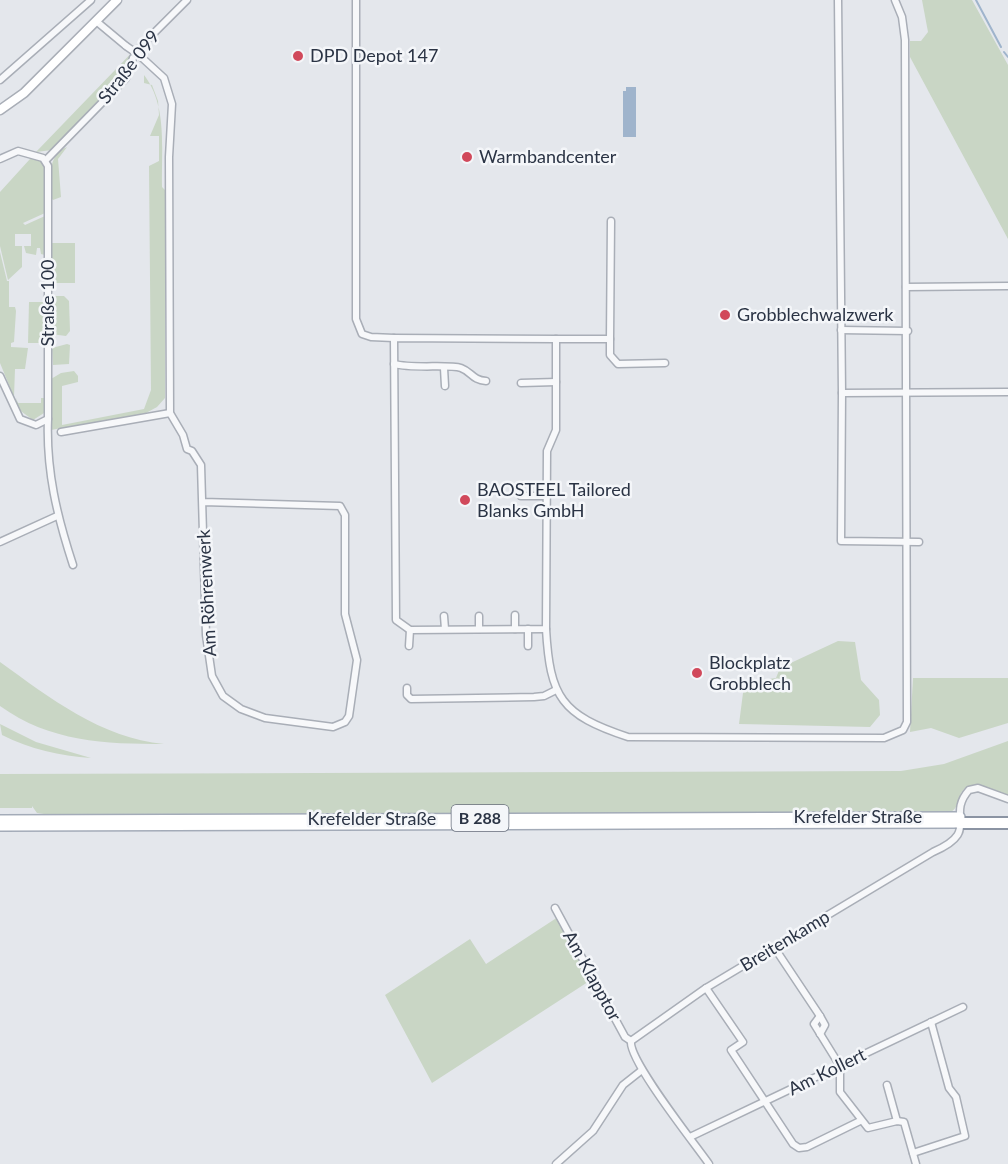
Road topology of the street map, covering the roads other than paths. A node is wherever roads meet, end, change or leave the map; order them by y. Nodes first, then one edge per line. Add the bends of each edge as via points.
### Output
1 (91, 0) edge
2 (117, 0) edge
3 (187, 0) edge
4 (356, 0) edge
5 (838, 0) edge
6 (895, 0) edge
7 (96, 21) junction
8 (0, 80) edge
9 (0, 110) edge
10 (0, 159) edge
11 (46, 160) junction
12 (611, 221) dead end
13 (1008, 286) edge
14 (906, 287) junction
15 (841, 330) junction
16 (908, 331) junction
17 (394, 338) junction
18 (556, 339) junction
19 (610, 339) junction
20 (665, 363) dead end
21 (394, 364) junction
22 (444, 368) junction
23 (0, 376) edge
24 (486, 381) dead end
25 (556, 382) junction
26 (521, 383) dead end
27 (445, 386) dead end
28 (1006, 391) edge
29 (842, 393) junction
30 (908, 393) junction
31 (170, 413) junction
32 (48, 418) junction
33 (60, 432) dead end
34 (521, 496) dead end
35 (547, 496) junction
36 (203, 502) junction
37 (57, 516) junction
38 (0, 542) edge
39 (906, 542) junction
40 (919, 542) dead end
41 (73, 565) dead end
42 (515, 615) dead end
43 (444, 616) dead end
44 (479, 616) dead end
45 (445, 629) junction
46 (479, 629) junction
47 (515, 629) junction
48 (528, 629) junction
49 (546, 629) junction
50 (410, 630) junction
51 (409, 646) dead end
52 (528, 646) dead end
53 (407, 688) dead end
54 (529, 688) dead end
55 (556, 690) junction
56 (534, 697) junction
57 (1008, 799) edge
58 (1008, 816) edge
59 (0, 820) edge
60 (960, 820) junction
61 (1008, 823) edge
62 (0, 826) edge
63 (555, 908) dead end
64 (774, 947) junction
65 (706, 988) junction
66 (963, 1006) dead end
67 (931, 1022) junction
68 (631, 1041) junction
69 (840, 1066) junction
70 (642, 1070) junction
71 (887, 1085) dead end
72 (765, 1102) junction
73 (897, 1120) junction
74 (860, 1121) junction
75 (690, 1137) junction
76 (913, 1153) junction
77 (556, 1164) edge
78 (709, 1164) edge
79 (916, 1164) edge

1 - 8 street
2 - 7 main road
3 - 11 street, Straße 099 via 142,45 126,78
4 - 17 street via 356,319 362,334
5 - 15 street
6 - 14 street via 905,40
7 - 9 main road via 24,93
7 - 31 street, Am Röhrenwerk, bridge via 164,78 172,104
10 - 11 street via 18,151
11 - 32 street, Straße 100
12 - 19 street
13 - 14 street
14 - 16 street
15 - 16 street
15 - 29 street
16 - 30 street
17 - 18 street
17 - 21 street
18 - 19 street
18 - 25 street
19 - 20 street via 610,355 618,364
21 - 22 street
21 - 50 street via 395,612 396,620
22 - 24 street via 462,369 475,380
22 - 27 street
23 - 32 street via 20,419 36,425
25 - 26 street
25 - 35 street via 556,430 547,451
28 - 30 street
29 - 30 street
29 - 39 street via 841,541
30 - 39 street
31 - 33 street
31 - 36 street, Am Röhrenwerk via 187,449 201,465
32 - 37 street, Straße 100 via 48,470
34 - 35 street
35 - 49 street
36 - 36 street, Am Röhrenwerk via 206,635 212,676 223,696 241,709 265,718 324,727 340,725 349,716 357,672 345,614 345,515 340,506
37 - 38 street
37 - 41 street, Straße 100
39 - 40 street
39 - 55 street via 907,722 895,736 628,737 583,717
42 - 47 street
43 - 45 street
44 - 46 street
45 - 46 street
45 - 50 street
46 - 47 street
47 - 48 street
48 - 49 street
48 - 52 street
49 - 55 street via 548,666
50 - 51 street
53 - 56 street via 411,699
54 - 56 street
55 - 56 street
57 - 60 street, Breitenkamp via 973,789 966,794
58 - 60 highway, Krefelder Straße / B 288
59 - 60 main road, Krefelder Straße / B 288
60 - 61 highway, Krefelder Straße / B 288
60 - 62 main road, Krefelder Straße / B 288
60 - 64 street, Breitenkamp via 959,834 952,844
63 - 68 street, Am Klapptor
64 - 65 street, Breitenkamp
64 - 69 street via 820,1016 814,1024
65 - 68 street, Breitenkamp
65 - 72 street via 743,1042 731,1050
66 - 67 street, Am Kollert
67 - 69 street, Am Kollert
67 - 76 street via 965,1136
68 - 70 street via 631,1053
69 - 72 street, Am Kollert
69 - 74 street via 840,1092
70 - 75 street
70 - 77 street via 627,1079 593,1131
71 - 73 street
72 - 74 street via 799,1148
72 - 75 street, Am Kollert
73 - 74 street via 872,1128
73 - 76 street via 904,1122
75 - 78 street
76 - 79 street

